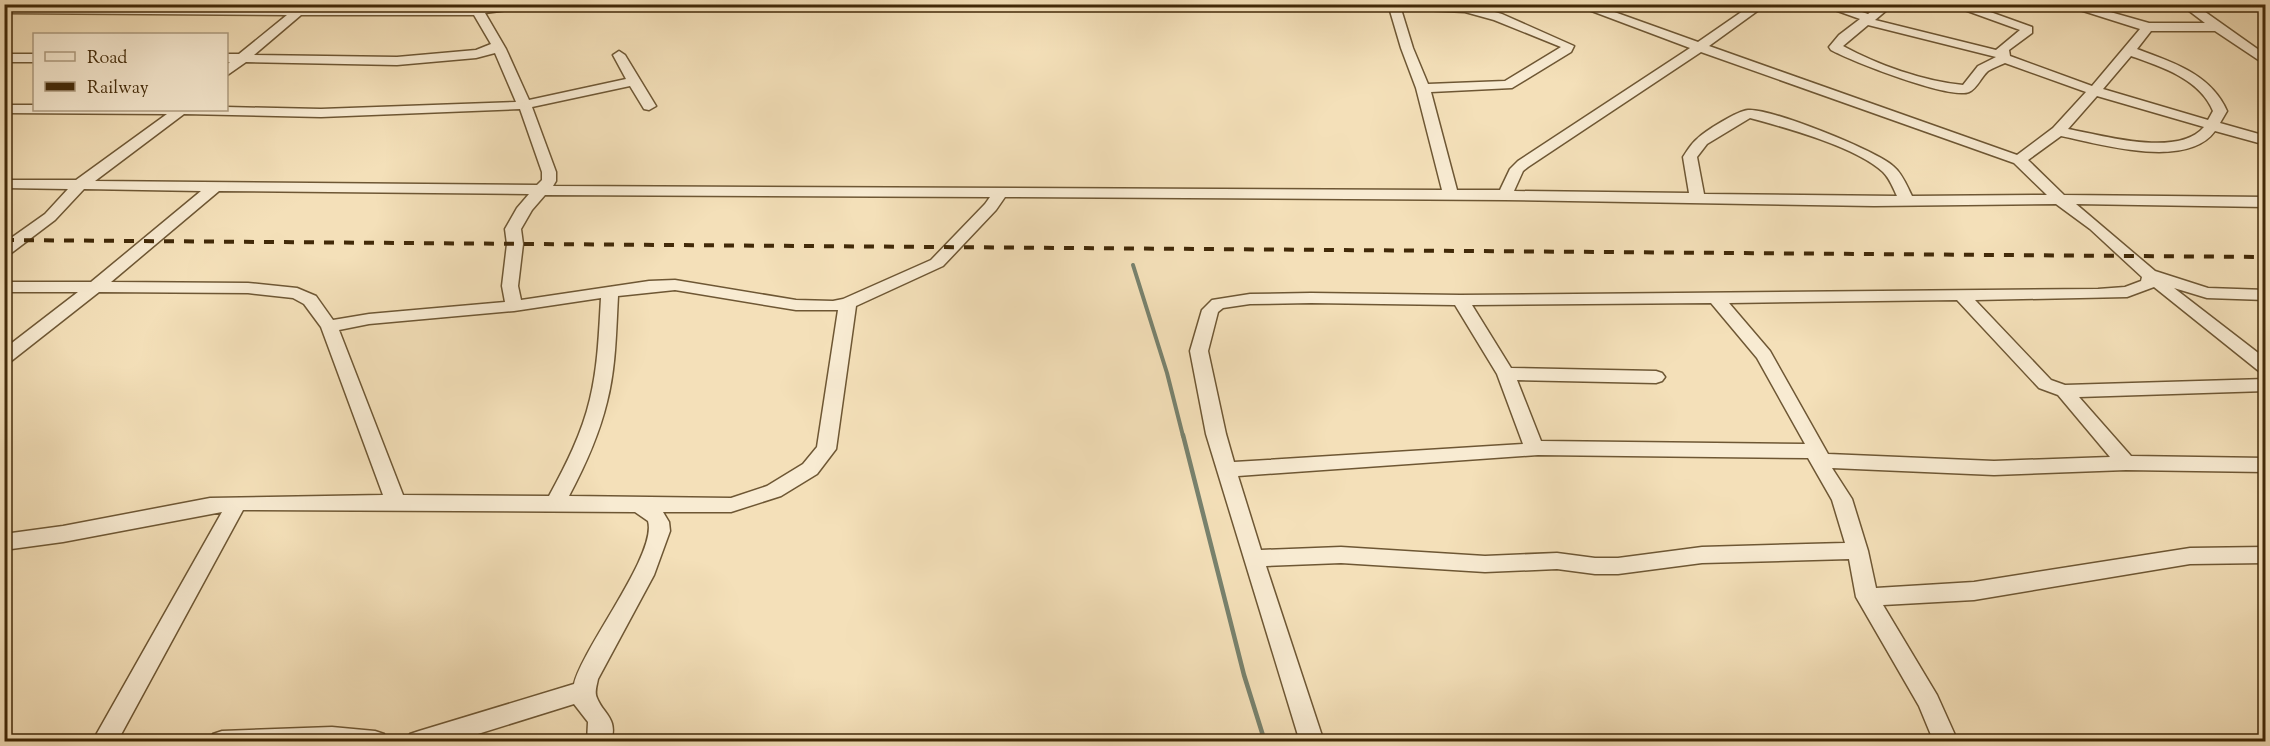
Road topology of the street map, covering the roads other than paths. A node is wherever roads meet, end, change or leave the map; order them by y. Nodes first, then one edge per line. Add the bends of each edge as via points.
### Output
1 (522, 4) edge
2 (1579, 4) edge
3 (1761, 4) edge
4 (1824, 4) edge
5 (1888, 4) edge
6 (1954, 4) edge
7 (2067, 4) edge
8 (2186, 4) edge
9 (1395, 5) edge
10 (40, 7) edge
11 (362, 8) edge
12 (4, 9) edge
13 (478, 11) junction
14 (299, 12) junction
15 (1867, 20) junction
16 (2148, 27) junction
17 (2217, 27) junction
18 (497, 46) junction
19 (1703, 47) junction
20 (2129, 51) junction
21 (619, 55) dead end
22 (2262, 56) edge
23 (2003, 57) junction
24 (4, 58) edge
25 (33, 58) edge
26 (228, 58) edge
27 (243, 58) junction
28 (228, 70) edge
29 (633, 81) junction
30 (1423, 88) junction
31 (2094, 91) junction
32 (525, 105) junction
33 (649, 106) dead end
34 (4, 110) edge
35 (33, 110) edge
36 (180, 111) edge
37 (228, 111) edge
38 (2212, 125) junction
39 (2058, 131) junction
40 (2265, 141) edge
41 (2019, 160) junction
42 (4, 184) edge
43 (81, 184) junction
44 (216, 186) junction
45 (539, 190) junction
46 (1000, 192) junction
47 (1505, 195) junction
48 (1450, 196) junction
49 (1697, 197) junction
50 (2060, 198) junction
51 (1907, 200) junction
52 (2265, 201) edge
53 (4, 251) edge
54 (2151, 275) junction
55 (4, 286) edge
56 (94, 288) junction
57 (610, 292) junction
58 (2265, 295) edge
59 (1716, 297) junction
60 (1963, 297) junction
61 (1460, 300) junction
62 (848, 303) junction
63 (514, 306) junction
64 (329, 326) junction
65 (4, 358) edge
66 (2265, 368) edge
67 (1506, 374) junction
68 (1656, 377) dead end
69 (2265, 385) edge
70 (2064, 391) junction
71 (1534, 448) junction
72 (1818, 456) junction
73 (2126, 463) junction
74 (2265, 465) edge
75 (1226, 470) junction
76 (396, 502) junction
77 (237, 503) junction
78 (556, 504) junction
79 (639, 504) junction
80 (4, 542) edge
81 (1858, 550) junction
82 (2265, 555) edge
83 (1253, 558) junction
84 (1867, 597) junction
85 (584, 691) junction
86 (104, 741) edge
87 (222, 741) edge
88 (375, 741) edge
89 (419, 741) edge
90 (599, 741) edge
91 (1312, 741) edge
92 (1943, 741) edge

1 - 13 street
2 - 19 street
3 - 19 street
4 - 15 street
5 - 15 street
6 - 23 street via 2027,29 2005,46
7 - 16 street
8 - 17 street
9 - 30 street
9 - 30 street via 1466,8 1568,46 1507,84
10 - 12 street
10 - 14 street
11 - 13 street
11 - 14 street
13 - 18 street
14 - 27 street
15 - 23 street
15 - 23 street via 1834,47 1940,85 1966,89 1983,69
16 - 17 street
16 - 20 street
17 - 22 street
18 - 27 street via 476,54 397,61
18 - 32 street
19 - 41 street
19 - 47 street via 1522,164
20 - 31 street
20 - 38 street via 2173,68 2217,99 2220,111
21 - 29 street
23 - 31 street
24 - 25 street
26 - 27 street
27 - 28 street
29 - 32 street
29 - 33 street
30 - 48 street
31 - 38 street
31 - 39 street
32 - 37 street via 321,113
32 - 45 street via 549,172 549,181
34 - 35 street
36 - 43 street
38 - 39 street via 2198,141 2167,147
38 - 40 street
39 - 41 street
41 - 50 street
42 - 43 street
43 - 44 street
43 - 53 street via 50,217
44 - 45 street
44 - 56 street
45 - 46 street
45 - 63 street via 513,229 510,286
46 - 48 street
46 - 62 street via 991,207 937,263
47 - 48 street
47 - 49 street
49 - 51 street
49 - 51 street via 1690,157 1702,141 1750,114 1871,157 1887,167
50 - 51 street
50 - 52 street
50 - 54 street
54 - 58 street via 2207,293
54 - 60 street via 2148,284 2127,292
54 - 66 street
55 - 56 street
56 - 64 street via 279,289 297,292 310,300
56 - 65 street
57 - 62 street via 675,285 796,305
57 - 63 street
57 - 78 street via 602,386 574,468
59 - 60 street
59 - 61 street
59 - 72 street via 1764,355
60 - 70 street via 2045,384
61 - 67 street
61 - 75 street via 1250,299 1218,304 1210,310 1199,351
62 - 79 street via 826,449 810,469 774,491 731,505
63 - 64 street
64 - 76 street
67 - 68 street
67 - 71 street
69 - 70 street
70 - 73 street
71 - 72 street via 1729,448
71 - 75 street
72 - 73 street via 1994,468
72 - 81 street via 1842,499
73 - 74 street
75 - 83 street
76 - 77 street
76 - 78 street
77 - 80 street
77 - 86 street
78 - 79 street
79 - 85 street via 655,516 660,531
81 - 83 street via 1702,555 1618,566 1557,561 1485,564 1341,555
81 - 84 street
82 - 84 street via 2190,556 1974,591
83 - 91 street
84 - 92 street via 1929,702
85 - 89 street
85 - 90 street via 586,704 601,722
87 - 88 street

